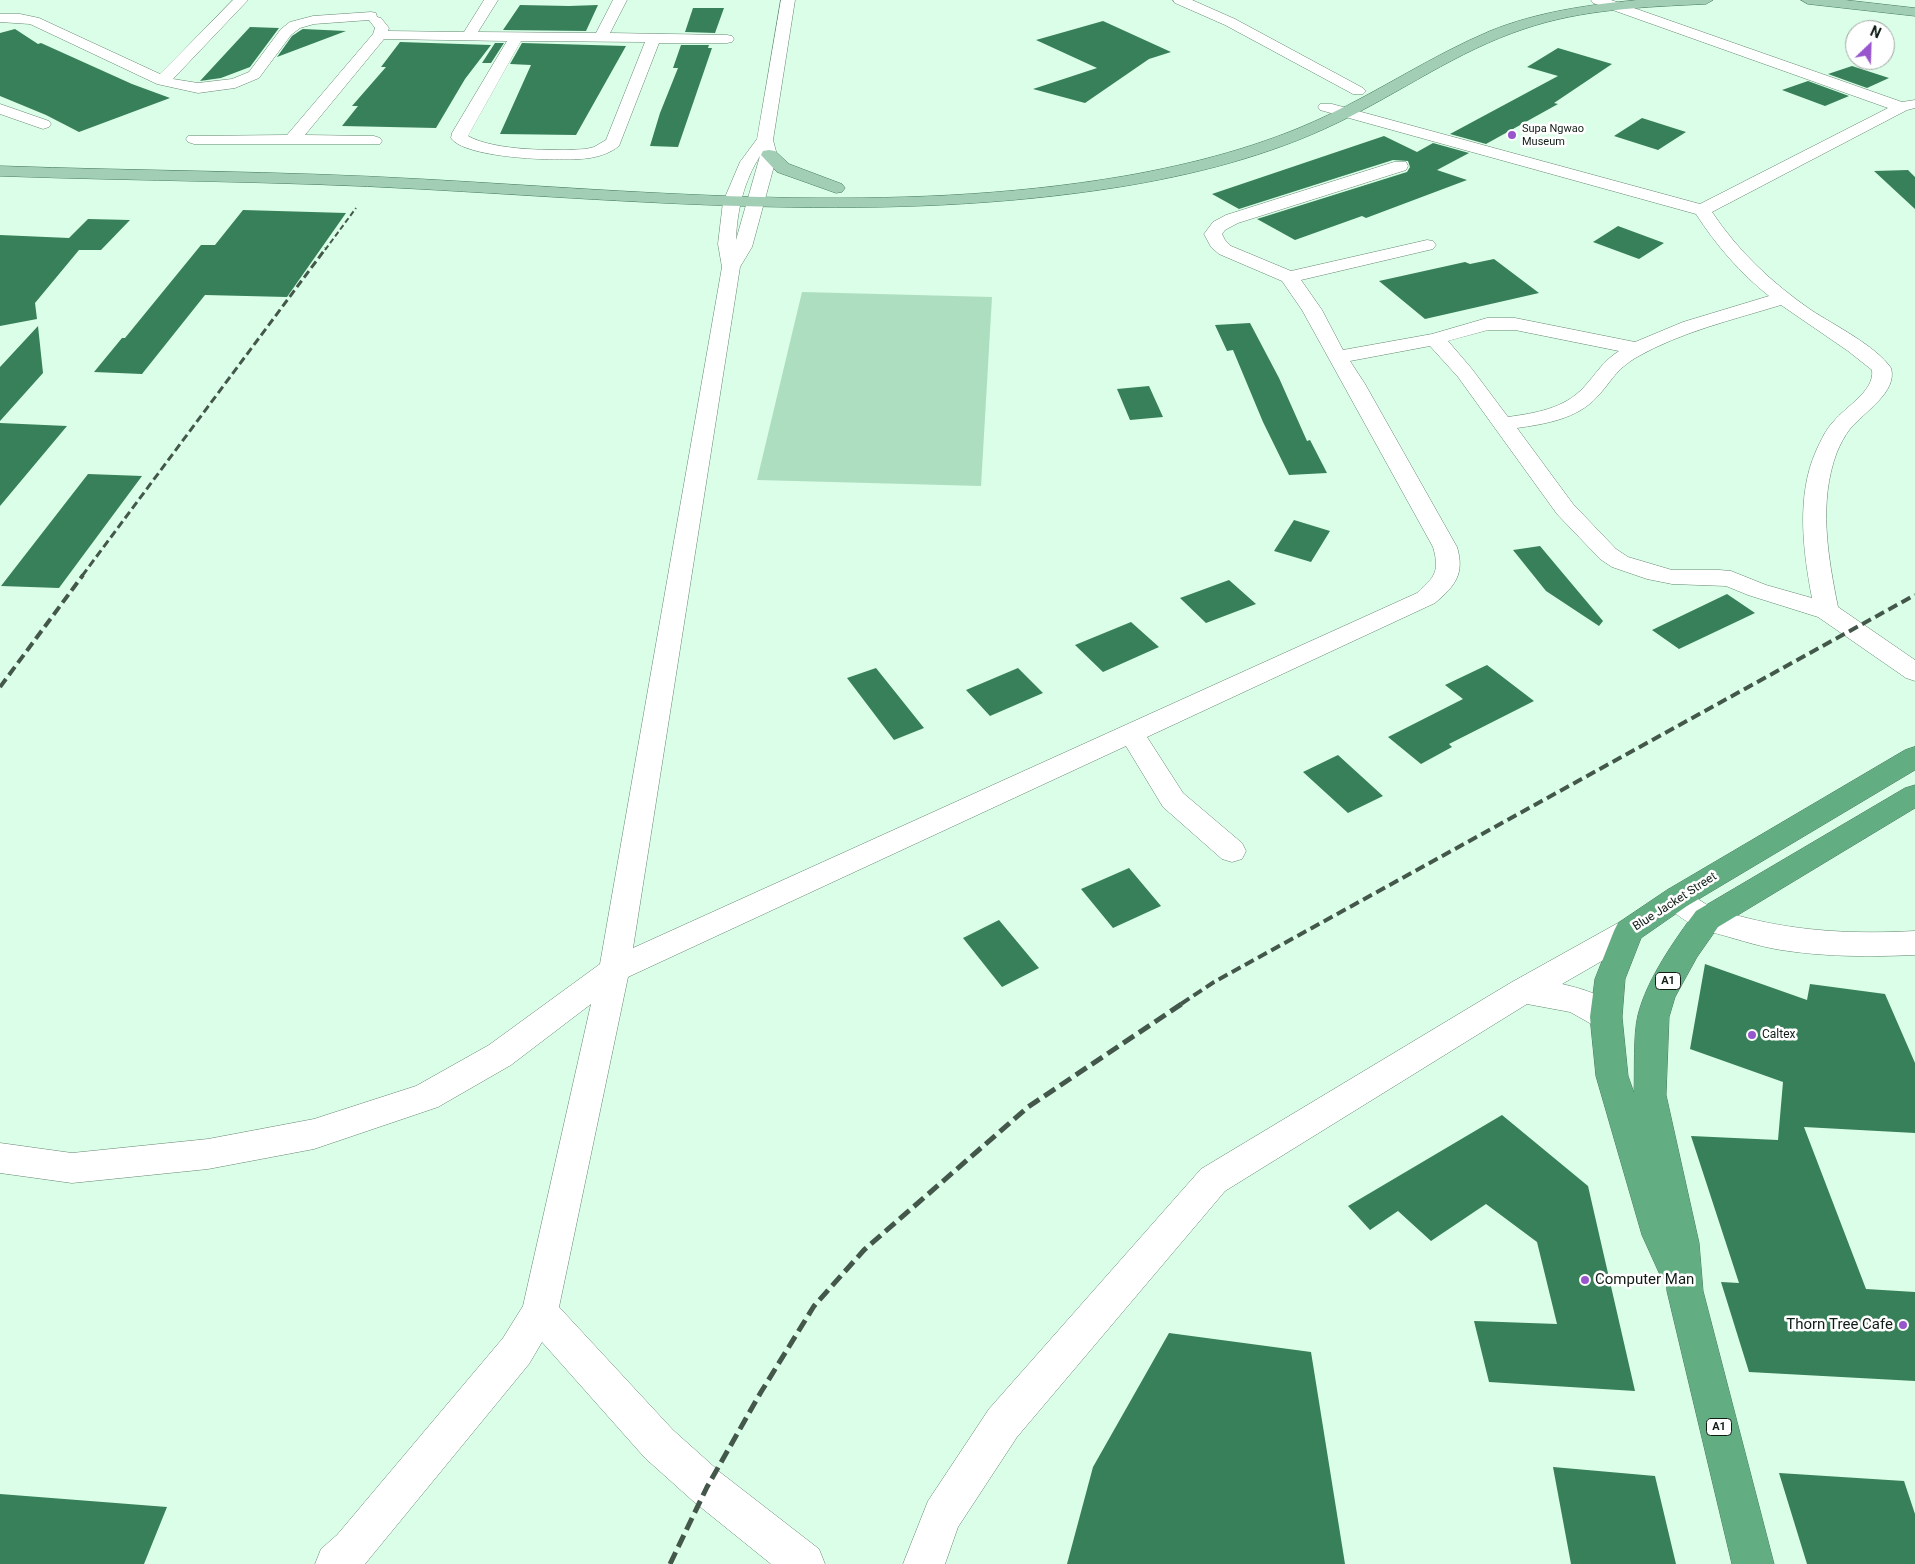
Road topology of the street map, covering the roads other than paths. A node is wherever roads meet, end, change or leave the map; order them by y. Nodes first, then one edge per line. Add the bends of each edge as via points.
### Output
1 (240, 0) edge
2 (362, 0) edge
3 (491, 0) edge
4 (620, 0) edge
5 (788, 0) edge
6 (1180, 0) edge
7 (1592, 0) edge
8 (1598, 0) edge
9 (1706, 0) edge
10 (1808, 0) edge
11 (1877, 0) edge
12 (1915, 5) edge
13 (1616, 6) junction
14 (1915, 12) edge
15 (371, 16) junction
16 (0, 18) edge
17 (380, 35) junction
18 (469, 35) junction
19 (517, 36) junction
20 (601, 37) junction
21 (654, 38) junction
22 (727, 39) dead end
23 (162, 81) junction
24 (1358, 91) junction
25 (1908, 105) edge
26 (1326, 107) junction
27 (0, 109) edge
28 (1345, 112) junction
29 (43, 124) dead end
30 (194, 139) dead end
31 (292, 140) junction
32 (374, 141) dead end
33 (767, 148) junction
34 (0, 158) edge
35 (1400, 166) dead end
36 (0, 171) edge
37 (28, 172) junction
38 (0, 179) edge
39 (689, 184) dead end
40 (708, 184) dead end
41 (836, 188) junction
42 (735, 193) junction
43 (758, 194) junction
44 (1702, 210) junction
45 (1427, 245) dead end
46 (732, 267) junction
47 (1289, 277) junction
48 (1784, 298) junction
49 (1435, 339) junction
50 (1638, 349) junction
51 (1337, 357) junction
52 (1503, 424) junction
53 (1827, 610) junction
54 (1915, 672) edge
55 (1130, 732) junction
56 (1915, 757) edge
57 (1915, 795) edge
58 (1232, 851) dead end
59 (1677, 898) junction
60 (1707, 918) junction
61 (1629, 931) junction
62 (1915, 943) edge
63 (614, 970) junction
64 (1523, 991) junction
65 (1606, 1017) junction
66 (0, 1158) edge
67 (1685, 1290) junction
68 (540, 1312) junction
69 (336, 1564) edge
70 (804, 1564) edge
71 (924, 1564) edge
72 (1753, 1564) edge

1 - 23 street
2 - 15 street
3 - 18 street
4 - 20 street
5 - 33 street
6 - 24 street via 1230,22
7 - 24 main road via 1525,13 1478,29
8 - 13 street
9 - 13 main road
10 - 14 main road
11 - 12 main road
13 - 25 street
13 - 28 main road via 1524,24 1494,35
15 - 17 street via 380,23
15 - 23 street via 313,20 296,25 286,32 254,75 235,83 198,88
16 - 23 street via 34,21
17 - 18 street
17 - 31 street
18 - 19 street
19 - 20 street
19 - 21 street via 460,133 459,138 466,144 493,150 575,154 606,148 613,143
20 - 21 street
21 - 22 street
24 - 26 main road
25 - 44 street
26 - 28 street
26 - 41 main road via 1232,145 1119,172 984,186
27 - 29 street
28 - 43 main road via 1237,155 1120,182 972,199 908,202
28 - 44 street
30 - 31 street
31 - 32 street
33 - 41 main road via 783,168
33 - 42 street via 755,150
33 - 43 street
34 - 39 main road via 391,170
35 - 47 street via 1232,219 1219,226 1213,234 1225,250
36 - 37 main road
37 - 38 main road
37 - 42 main road
40 - 42 main road
41 - 43 main road
42 - 43 main road
42 - 46 street via 727,246
43 - 46 street via 743,247
44 - 48 street via 1719,236 1755,276
45 - 47 street
46 - 63 street
47 - 51 street via 1312,310
48 - 50 street via 1700,324
48 - 53 street via 1882,368 1878,388 1837,430 1818,474 1815,515 1817,568
49 - 50 street via 1487,324 1515,324
49 - 51 street
49 - 52 street
50 - 52 street via 1607,370 1590,394 1577,404 1543,418
51 - 55 street via 1445,547 1450,562 1447,575 1426,598
52 - 53 street via 1565,509 1620,562 1672,577 1719,577
53 - 54 street
55 - 58 street via 1173,800
55 - 63 street
56 - 59 highway, Blue Jacket Street
57 - 60 highway, Blue Jacket Street / A1
59 - 60 street
59 - 61 highway, Blue Jacket Street
60 - 62 street via 1789,939 1827,944
60 - 67 highway, Blue Jacket Street / A1 via 1686,948 1660,996 1653,1017 1651,1039 1650,1095 1681,1243
61 - 64 street
61 - 65 highway, Blue Jacket Street / A1 via 1610,979
63 - 66 street via 500,1055 426,1097 314,1134 208,1154 72,1168
63 - 68 street
64 - 65 street via 1573,1000 1596,1009
64 - 71 street via 1213,1180 1003,1422 942,1515
65 - 67 highway, Blue Jacket Street / A1 via 1612,1076 1660,1235
67 - 72 highway, Blue Jacket Street / A1
68 - 69 street via 516,1351
68 - 70 street via 659,1444 707,1487

